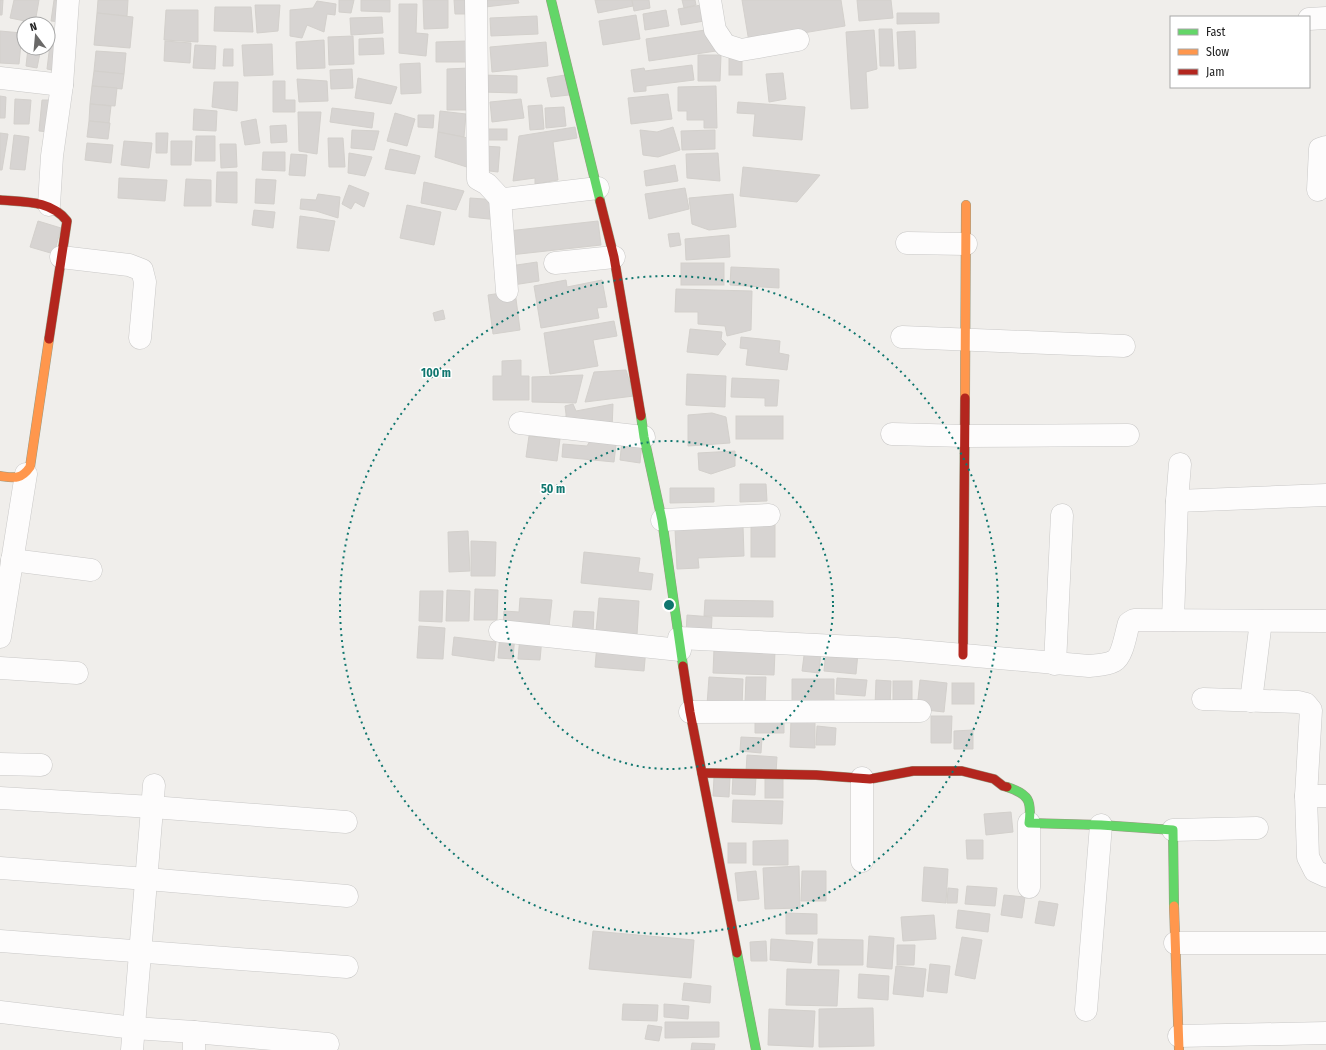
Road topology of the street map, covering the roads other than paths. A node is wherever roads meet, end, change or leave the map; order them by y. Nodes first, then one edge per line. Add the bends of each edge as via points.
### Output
1 (68, 0) edge
2 (476, 0) edge
3 (551, 0) edge
4 (710, 0) edge
5 (1326, 18) edge
6 (1310, 19) edge
7 (798, 40) dead end
8 (0, 78) edge
9 (62, 85) junction
10 (1326, 147) edge
11 (598, 188) junction
12 (1318, 190) dead end
13 (500, 198) junction
14 (0, 200) edge
15 (49, 205) junction
16 (966, 205) dead end
17 (907, 243) dead end
18 (966, 244) junction
19 (62, 257) junction
20 (614, 257) junction
21 (555, 263) dead end
22 (507, 291) dead end
23 (902, 337) dead end
24 (140, 338) dead end
25 (965, 338) junction
26 (1124, 346) dead end
27 (520, 423) dead end
28 (892, 434) dead end
29 (1128, 435) dead end
30 (964, 436) junction
31 (644, 437) junction
32 (1180, 464) dead end
33 (26, 474) junction
34 (0, 476) edge
35 (1326, 495) edge
36 (1177, 501) junction
37 (769, 515) dead end
38 (1062, 515) dead end
39 (662, 520) junction
40 (12, 560) junction
41 (91, 570) dead end
42 (1173, 620) junction
43 (1326, 620) edge
44 (1261, 621) junction
45 (500, 631) dead end
46 (0, 637) edge
47 (679, 644) junction
48 (963, 655) junction
49 (1055, 664) junction
50 (0, 668) edge
51 (77, 673) dead end
52 (1203, 699) dead end
53 (1251, 701) junction
54 (920, 711) dead end
55 (690, 712) junction
56 (0, 764) edge
57 (41, 765) dead end
58 (702, 773) junction
59 (862, 778) junction
60 (154, 785) dead end
61 (1316, 796) edge
62 (0, 798) edge
63 (152, 807) junction
64 (346, 822) dead end
65 (1029, 823) junction
66 (1101, 825) junction
67 (1257, 828) dead end
68 (1173, 830) junction
69 (862, 861) dead end
70 (0, 868) edge
71 (1326, 876) edge
72 (147, 879) junction
73 (1029, 887) dead end
74 (347, 896) dead end
75 (0, 941) edge
76 (1175, 943) junction
77 (1326, 943) edge
78 (140, 953) junction
79 (347, 967) dead end
80 (1086, 1010) dead end
81 (0, 1012) edge
82 (134, 1028) junction
83 (1326, 1033) edge
84 (194, 1041) edge
85 (1179, 1043) edge
86 (328, 1044) dead end
87 (132, 1050) edge
88 (756, 1050) edge

1 - 9 street
2 - 13 street via 478,179 487,184
3 - 11 street
4 - 7 street via 715,30 724,45 740,50
5 - 6 street
8 - 9 street
9 - 15 street via 52,156
10 - 12 street via 1320,149
11 - 13 street
11 - 20 street
13 - 22 street
14 - 15 street
15 - 19 street via 63,214 67,222
16 - 18 street
17 - 18 street
18 - 25 street
19 - 24 street via 129,265 142,270 145,282
19 - 33 street via 30,467
20 - 21 street
20 - 31 street
23 - 25 street
25 - 26 street
25 - 30 street
27 - 31 street
28 - 30 street
29 - 30 street
30 - 48 street
31 - 39 street
32 - 36 street
33 - 34 street via 18,478
33 - 40 street
35 - 36 street
36 - 42 street
37 - 39 street
38 - 49 street
39 - 47 street
40 - 41 street
40 - 46 street
42 - 44 street
42 - 49 street via 1134,620 1129,623 1122,650 1116,660 1089,666
43 - 44 street
44 - 53 street
45 - 47 street
47 - 48 street via 896,649
47 - 55 street
48 - 49 street
50 - 51 street
52 - 53 street
53 - 61 street via 1298,702 1306,704 1311,710
54 - 55 street
55 - 58 street
56 - 57 street
58 - 59 street
58 - 88 street
59 - 65 street via 870,779 913,771 962,771 994,779 1026,797 1031,808
59 - 69 street
60 - 63 street
61 - 71 street via 1308,857 1315,871
62 - 63 street
63 - 64 street
63 - 72 street
65 - 66 street
65 - 73 street
66 - 68 street
66 - 80 street
67 - 68 street
68 - 76 street
70 - 72 street
72 - 74 street
72 - 78 street
75 - 78 street
76 - 77 street
76 - 85 street
78 - 79 street
78 - 82 street
81 - 82 street
82 - 84 street
82 - 87 street
83 - 85 street
84 - 86 street

